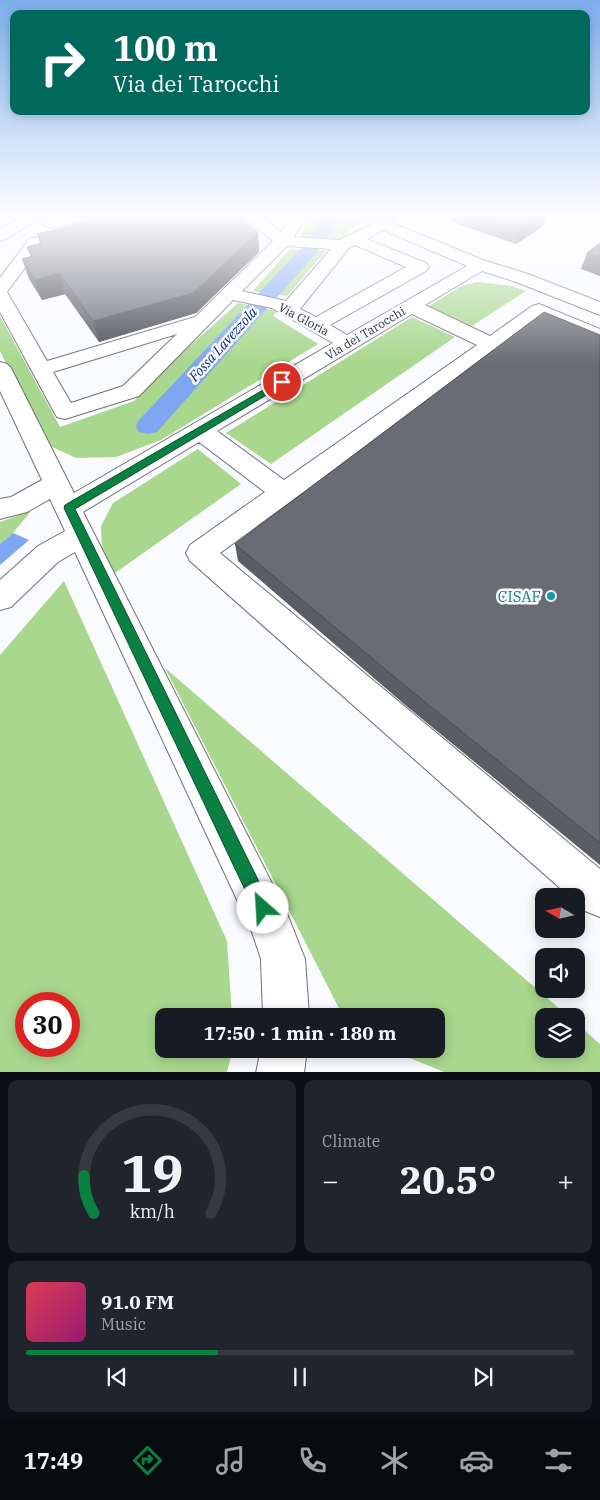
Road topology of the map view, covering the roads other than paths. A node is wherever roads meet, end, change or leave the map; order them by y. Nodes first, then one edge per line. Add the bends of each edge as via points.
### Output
1 (20, 263) edge
2 (266, 263) edge
3 (323, 263) edge
4 (407, 263) edge
5 (475, 263) edge
6 (480, 265) junction
7 (0, 290) edge
8 (229, 294) junction
9 (0, 296) edge
10 (411, 306) junction
11 (284, 307) junction
12 (600, 309) edge
13 (202, 321) junction
14 (316, 325) junction
15 (600, 336) edge
16 (348, 343) junction
17 (491, 344) junction
18 (0, 368) edge
19 (41, 370) junction
20 (200, 431) junction
21 (284, 493) junction
22 (0, 509) edge
23 (69, 509) junction
24 (0, 598) edge
25 (600, 896) edge
26 (284, 1008) edge

1 - 7 street
2 - 8 street
3 - 11 street
4 - 14 street via 420,267
5 - 6 street
6 - 10 street, Via dei Tarocchi
6 - 12 street
8 - 11 street, Via Gloria
8 - 13 street
9 - 19 street
10 - 16 street, Via dei Tarocchi
10 - 17 street
11 - 14 street, Via Gloria
13 - 19 street
13 - 19 street via 131,391 65,412
14 - 16 street, Via Gloria
15 - 17 street via 539,310
16 - 20 street, Via dei Tarocchi
17 - 21 street
18 - 23 street
20 - 21 street
20 - 23 street, Via dei Tarocchi
21 - 25 street via 200,553
22 - 23 street, Via dei Tarocchi via 18,505
23 - 24 street via 48,554
23 - 26 street via 271,926 283,960

